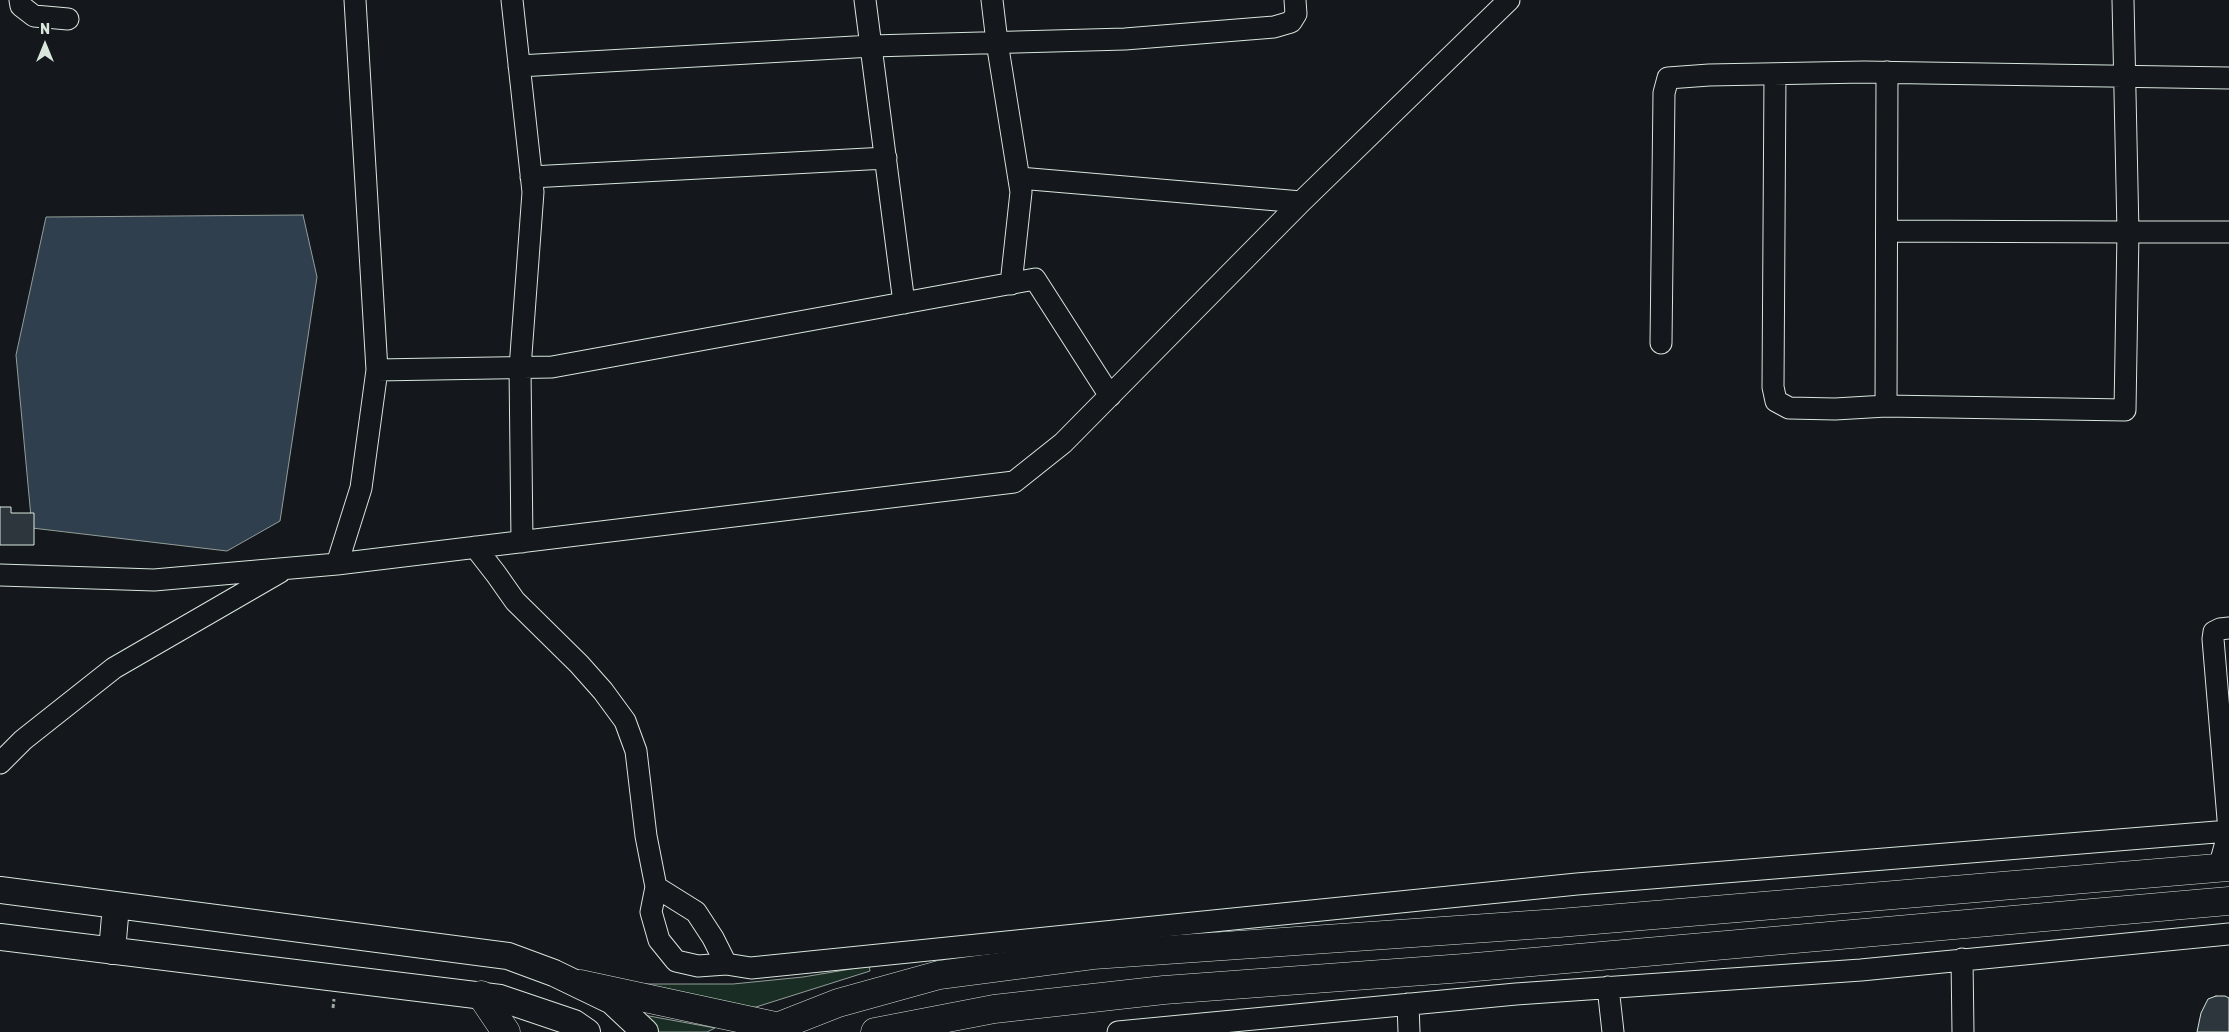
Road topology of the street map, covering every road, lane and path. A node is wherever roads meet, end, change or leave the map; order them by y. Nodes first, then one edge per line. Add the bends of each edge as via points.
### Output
1 (20, 0) edge
2 (355, 0) edge
3 (512, 0) edge
4 (865, 0) edge
5 (992, 0) edge
6 (1296, 0) edge
7 (1509, 0) edge
8 (2123, 0) edge
9 (68, 19) dead end
10 (997, 42) junction
11 (872, 46) junction
12 (519, 66) junction
13 (1887, 72) junction
14 (1775, 74) junction
15 (2124, 76) junction
16 (2229, 78) edge
17 (886, 158) junction
18 (531, 177) junction
19 (1019, 178) junction
20 (1301, 202) junction
21 (1887, 231) junction
22 (2128, 232) junction
23 (2229, 232) edge
24 (1011, 284) junction
25 (904, 303) junction
26 (1661, 343) dead end
27 (520, 368) junction
28 (377, 370) junction
29 (1110, 396) junction
30 (1886, 406) junction
31 (522, 542) junction
32 (475, 547) junction
33 (338, 564) junction
34 (287, 568) junction
35 (0, 575) edge
36 (2228, 623) edge
37 (0, 763) edge
38 (2229, 831) edge
39 (2224, 867) edge
40 (656, 887) junction
41 (0, 890) edge
42 (2229, 901) edge
43 (116, 905) junction
44 (2229, 934) edge
45 (0, 937) edge
46 (112, 951) junction
47 (1962, 959) junction
48 (726, 964) junction
49 (580, 984) junction
50 (1608, 987) junction
51 (481, 995) junction
52 (1408, 1004) junction
53 (770, 1029) edge
54 (506, 1032) edge
55 (587, 1032) edge
56 (645, 1032) edge
57 (875, 1032) edge
58 (1118, 1032) edge
59 (1409, 1032) edge
60 (1613, 1032) edge
61 (1963, 1032) edge

1 - 9 street via 21,6 34,16
2 - 28 street
3 - 12 street
4 - 11 street
5 - 10 street
6 - 10 street via 1296,14 1291,22 1274,27 1125,39
7 - 20 street
8 - 15 street
10 - 11 street
10 - 19 street
11 - 12 street
11 - 17 street
12 - 18 street
13 - 14 street
13 - 15 street
13 - 21 street
14 - 26 street via 1668,78 1664,93
14 - 30 street via 1773,388 1776,401 1789,408
15 - 16 street
15 - 22 street
17 - 18 street
17 - 25 street
18 - 27 street via 533,192
19 - 20 street
19 - 24 street via 1021,192
20 - 29 street
21 - 22 street
21 - 30 street
22 - 23 street
22 - 30 street via 2125,410
24 - 25 street
24 - 29 street via 1035,279
25 - 27 street via 552,367
27 - 28 street
27 - 31 street
28 - 33 street via 361,488
29 - 31 street via 1063,443 1014,482
31 - 32 street
32 - 33 street
32 - 40 street via 515,601 604,691 625,721 636,751
33 - 34 street
34 - 35 street via 154,580
34 - 37 street via 114,668 23,740
36 - 38 street via 2214,632 2213,639
38 - 39 street
38 - 48 street via 1576,884 751,968
39 - 53 highway via 1569,922 1093,955 939,975 865,994
40 - 48 street via 696,912
40 - 48 street via 651,912 656,931 676,961 698,966
41 - 43 main road
42 - 57 highway via 1464,968 1164,990 994,1009
43 - 46 main road
43 - 49 main road via 508,956
44 - 47 street
45 - 46 main road
46 - 51 main road
47 - 50 street via 1861,970
47 - 61 street
49 - 53 highway
49 - 56 main road via 612,1001
50 - 52 street
50 - 60 street
51 - 54 highway
51 - 55 main road via 537,1010 574,1023
52 - 58 street
52 - 59 street

